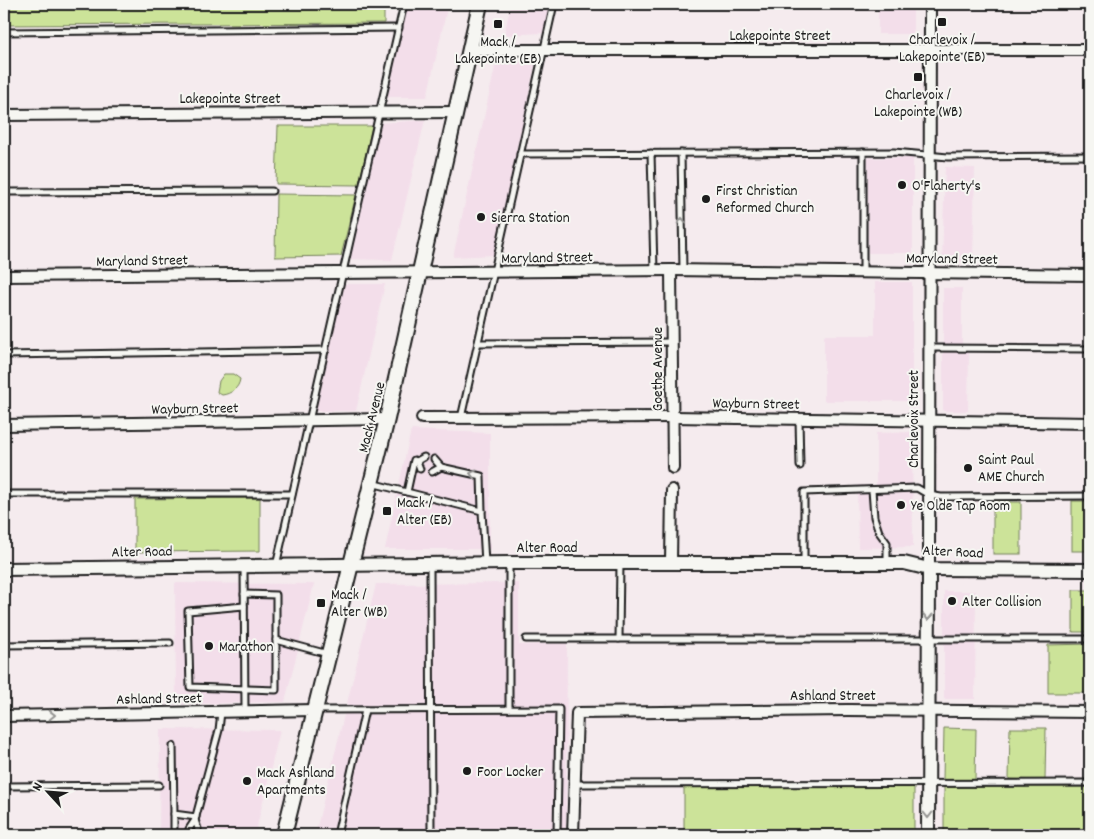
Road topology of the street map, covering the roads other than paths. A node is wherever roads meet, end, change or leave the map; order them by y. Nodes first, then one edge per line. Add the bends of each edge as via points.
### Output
1 (404, 4) edge
2 (480, 4) edge
3 (554, 4) edge
4 (930, 4) edge
5 (399, 28) junction
6 (4, 32) edge
7 (470, 50) junction
8 (543, 50) junction
9 (930, 50) junction
10 (1090, 50) edge
11 (380, 112) junction
12 (456, 112) junction
13 (4, 115) edge
14 (863, 152) junction
15 (650, 153) junction
16 (681, 153) junction
17 (520, 154) junction
18 (930, 154) junction
19 (1090, 156) edge
20 (272, 191) dead end
21 (4, 192) edge
22 (654, 270) junction
23 (672, 270) junction
24 (683, 270) junction
25 (344, 272) junction
26 (420, 272) junction
27 (863, 272) junction
28 (930, 272) junction
29 (495, 273) junction
30 (1090, 275) edge
31 (4, 276) edge
32 (672, 342) junction
33 (478, 343) junction
34 (930, 348) junction
35 (1090, 349) edge
36 (326, 350) junction
37 (4, 355) edge
38 (422, 418) dead end
39 (673, 418) junction
40 (388, 419) junction
41 (460, 419) junction
42 (799, 419) junction
43 (930, 420) junction
44 (309, 421) junction
45 (1090, 423) edge
46 (4, 425) edge
47 (434, 462) dead end
48 (800, 466) dead end
49 (441, 467) junction
50 (673, 468) dead end
51 (420, 469) dead end
52 (432, 472) dead end
53 (371, 483) junction
54 (672, 490) dead end
55 (872, 490) junction
56 (407, 492) junction
57 (4, 494) edge
58 (292, 494) junction
59 (930, 495) junction
60 (1090, 496) edge
61 (482, 511) junction
62 (509, 563) junction
63 (620, 563) junction
64 (671, 563) junction
65 (804, 563) junction
66 (887, 563) junction
67 (430, 564) junction
68 (484, 564) junction
69 (244, 566) junction
70 (276, 566) junction
71 (351, 566) junction
72 (4, 569) edge
73 (929, 569) junction
74 (1090, 570) edge
75 (244, 594) junction
76 (244, 606) junction
77 (526, 639) dead end
78 (619, 639) junction
79 (928, 639) junction
80 (1090, 639) edge
81 (276, 640) junction
82 (170, 643) dead end
83 (4, 645) edge
84 (328, 654) junction
85 (245, 689) junction
86 (509, 709) junction
87 (314, 710) junction
88 (365, 710) junction
89 (430, 710) junction
90 (245, 711) junction
91 (927, 711) junction
92 (217, 712) junction
93 (1090, 712) edge
94 (4, 716) edge
95 (173, 746) dead end
96 (1090, 783) edge
97 (574, 784) junction
98 (928, 784) junction
99 (159, 785) dead end
100 (4, 786) edge
101 (174, 814) junction
102 (195, 818) junction
103 (174, 828) dead end
104 (189, 835) edge
105 (197, 835) edge
106 (284, 835) edge
107 (337, 835) edge
108 (431, 835) edge
109 (557, 835) edge
110 (573, 835) edge
111 (928, 835) edge

1 - 5 lane
2 - 7 main road, Mack Avenue
3 - 8 lane
4 - 9 street, Charlevoix Street
5 - 6 lane
5 - 11 lane
7 - 8 street, Lakepointe Street
7 - 12 main road, Mack Avenue
8 - 9 street, Lakepointe Street
8 - 17 lane
9 - 10 street, Lakepointe Street
9 - 18 street, Charlevoix Street
11 - 12 street, Lakepointe Street
11 - 13 street, Lakepointe Street
11 - 25 lane
12 - 26 main road, Mack Avenue
14 - 16 lane
14 - 18 lane
14 - 27 lane
15 - 16 lane
15 - 17 lane
15 - 22 lane
24 -> 16 lane
17 - 29 lane
18 - 19 lane via 948,157
18 - 28 street, Charlevoix Street
20 - 21 lane
22 - 23 street, Maryland Street
22 - 29 street, Maryland Street
23 - 24 street, Maryland Street
23 - 32 street, Goethe Avenue
24 - 27 street, Maryland Street
25 - 26 street, Maryland Street
25 - 31 street, Maryland Street
25 - 36 lane
26 - 29 street, Maryland Street
26 - 40 main road, Mack Avenue
27 - 28 street, Maryland Street
28 - 30 street, Maryland Street
28 - 34 street, Charlevoix Street
29 - 33 lane
32 - 33 lane
32 - 39 street, Goethe Avenue
33 - 41 lane
34 - 35 lane
34 - 43 street, Charlevoix Street
36 - 37 lane
36 - 44 lane
38 - 41 street, Wayburn Street
39 - 41 street, Wayburn Street
39 - 42 street, Wayburn Street
39 - 50 street, Goethe Avenue
40 - 44 street, Wayburn Street
40 - 53 main road, Mack Avenue
42 - 43 street, Wayburn Street
42 - 48 lane
43 - 45 street, Wayburn Street
43 - 59 street, Charlevoix Street
44 - 46 street, Wayburn Street
44 - 58 lane
47 - 49 lane
49 - 52 lane
61 -> 49 lane via 481,476
51 - 56 lane via 421,460 414,460
53 - 56 lane
53 - 71 main road, Mack Avenue
54 - 64 street
55 - 59 lane via 917,488
55 - 65 lane via 804,492
55 - 66 lane via 874,517 887,543
56 - 61 lane
57 - 58 lane
58 - 70 lane
59 - 60 lane
59 - 73 street, Charlevoix Street
61 - 68 lane
62 - 63 street, Alter Road
62 - 68 street, Alter Road
62 - 86 lane
63 - 64 street, Alter Road
63 - 78 lane
64 - 65 street, Alter Road
65 - 66 street, Alter Road
66 - 73 street, Alter Road
67 - 68 street, Alter Road
67 - 71 street, Alter Road
67 - 89 lane
69 - 70 street, Alter Road
69 - 72 street, Alter Road
69 - 75 lane
70 - 71 street, Alter Road
71 - 84 main road, Mack Avenue
73 - 74 street, Alter Road
73 -> 79 street, Charlevoix Street
75 - 76 lane
75 - 81 lane via 276,595
76 - 85 lane
76 - 85 lane via 188,611 190,687
77 - 78 lane
78 - 79 lane
79 - 80 lane
79 - 91 street, Charlevoix Street
81 - 84 lane
81 - 85 lane via 276,690
82 - 83 lane
84 - 87 main road, Mack Avenue
85 - 90 lane
86 - 89 lane
86 - 109 lane via 559,709
87 - 88 lane
87 - 90 street, Ashland Street
87 - 106 main road, Mack Avenue
88 - 89 lane
88 - 107 lane
89 - 108 lane
90 - 92 street, Ashland Street
91 - 93 street, Ashland Street
91 - 97 street, Ashland Street via 577,713
91 - 98 street, Charlevoix Street
94 -> 92 street, Ashland Street
92 - 102 lane via 219,730
95 - 101 lane
96 - 98 lane
97 - 98 lane
97 - 110 street
98 -> 111 street, Charlevoix Street
99 - 100 lane
101 - 102 lane
101 - 103 lane
102 - 104 lane
102 - 105 lane

